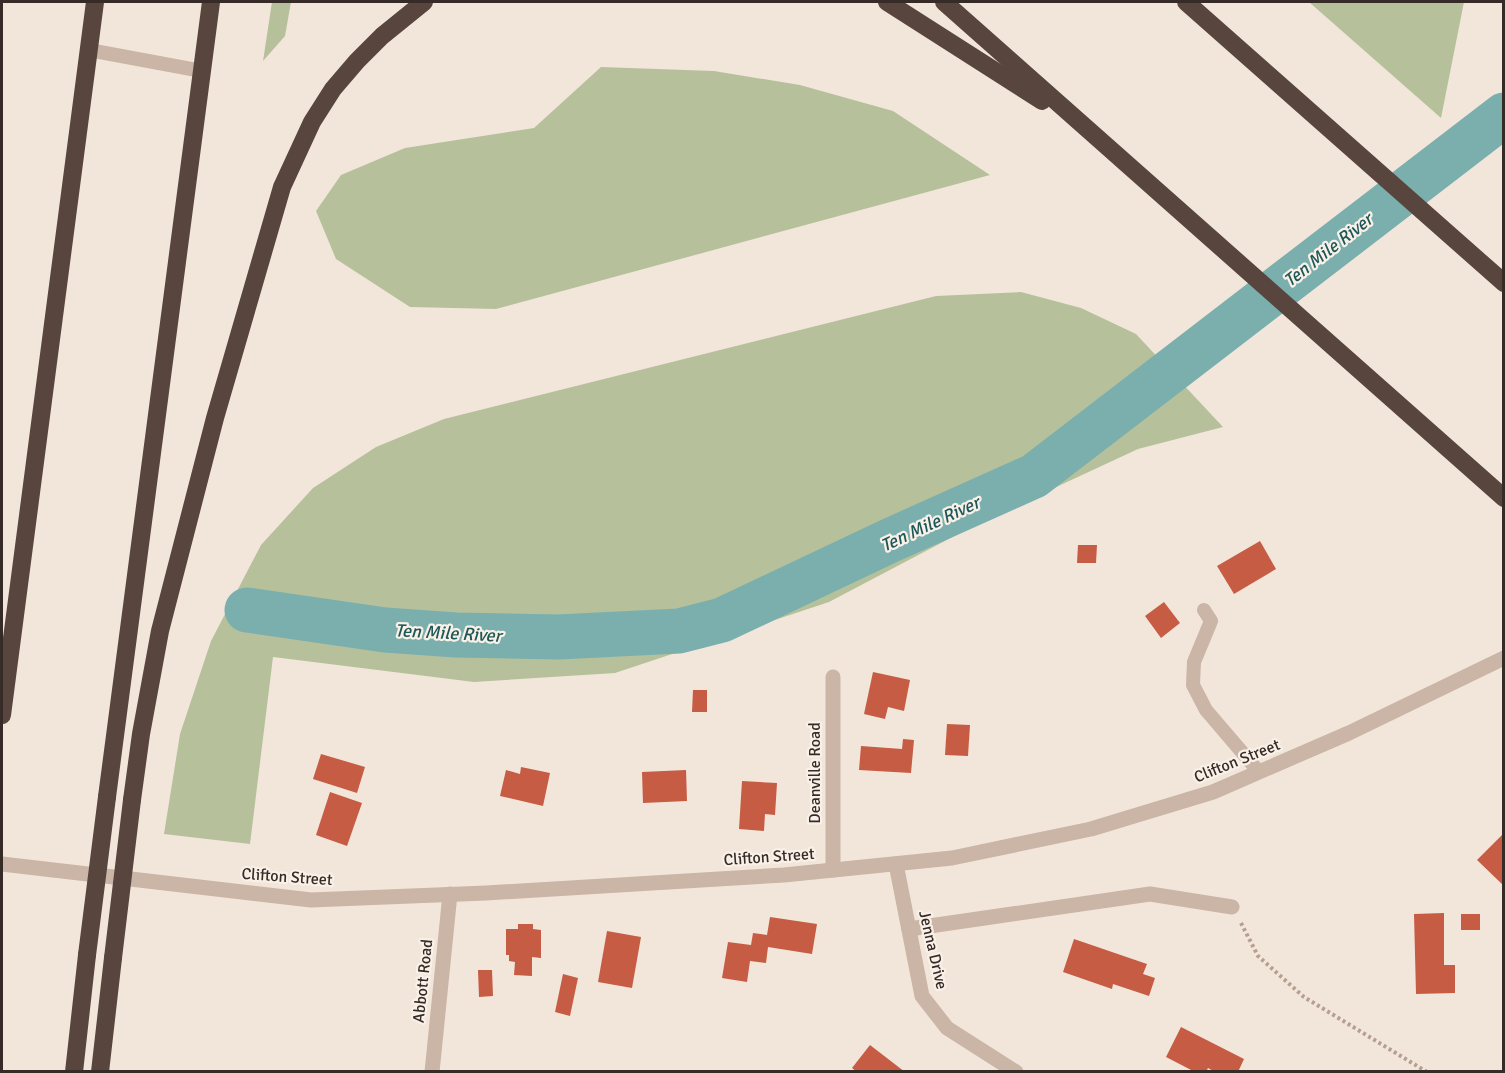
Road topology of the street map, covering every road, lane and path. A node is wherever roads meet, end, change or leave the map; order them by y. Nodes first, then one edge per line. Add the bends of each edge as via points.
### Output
1 (95, 2) edge
2 (211, 2) edge
3 (424, 2) edge
4 (887, 2) edge
5 (944, 2) edge
6 (1186, 2) edge
7 (89, 50) junction
8 (202, 71) junction
9 (1092, 133) junction
10 (1503, 283) edge
11 (1503, 498) edge
12 (1204, 610) dead end
13 (1503, 658) edge
14 (833, 677) dead end
15 (2, 715) edge
16 (1259, 772) junction
17 (2, 864) edge
18 (896, 864) junction
19 (833, 870) junction
20 (450, 894) junction
21 (1232, 908) joint
22 (909, 929) junction
23 (74, 1071) edge
24 (100, 1071) edge
25 (432, 1071) edge
26 (1017, 1071) edge
27 (1427, 1071) edge

1 - 7 highway
2 - 8 highway
3 - 24 highway, bridge via 382,36 333,89 312,122 282,187 215,418 160,632 132,800
4 - 9 highway
5 - 9 highway
6 - 10 highway
7 - 8 lane
7 - 15 highway
8 - 23 highway, bridge
9 - 11 highway
12 - 16 lane via 1211,621 1194,662 1193,686 1206,710
13 - 16 street, Clifton Street via 1349,734
14 - 19 street, Deanville Road
16 - 18 street, Clifton Street via 1213,792 1091,829 952,858
17 - 20 street, Clifton Street via 311,900
18 - 19 street, Clifton Street
18 - 22 street, Jenna Drive
19 - 20 street, Clifton Street
20 - 25 street, Abbott Road
21 - 22 street via 1150,894
21 - 27 path via 1258,956 1304,997
22 - 26 street, Jenna Drive via 922,996 947,1028

